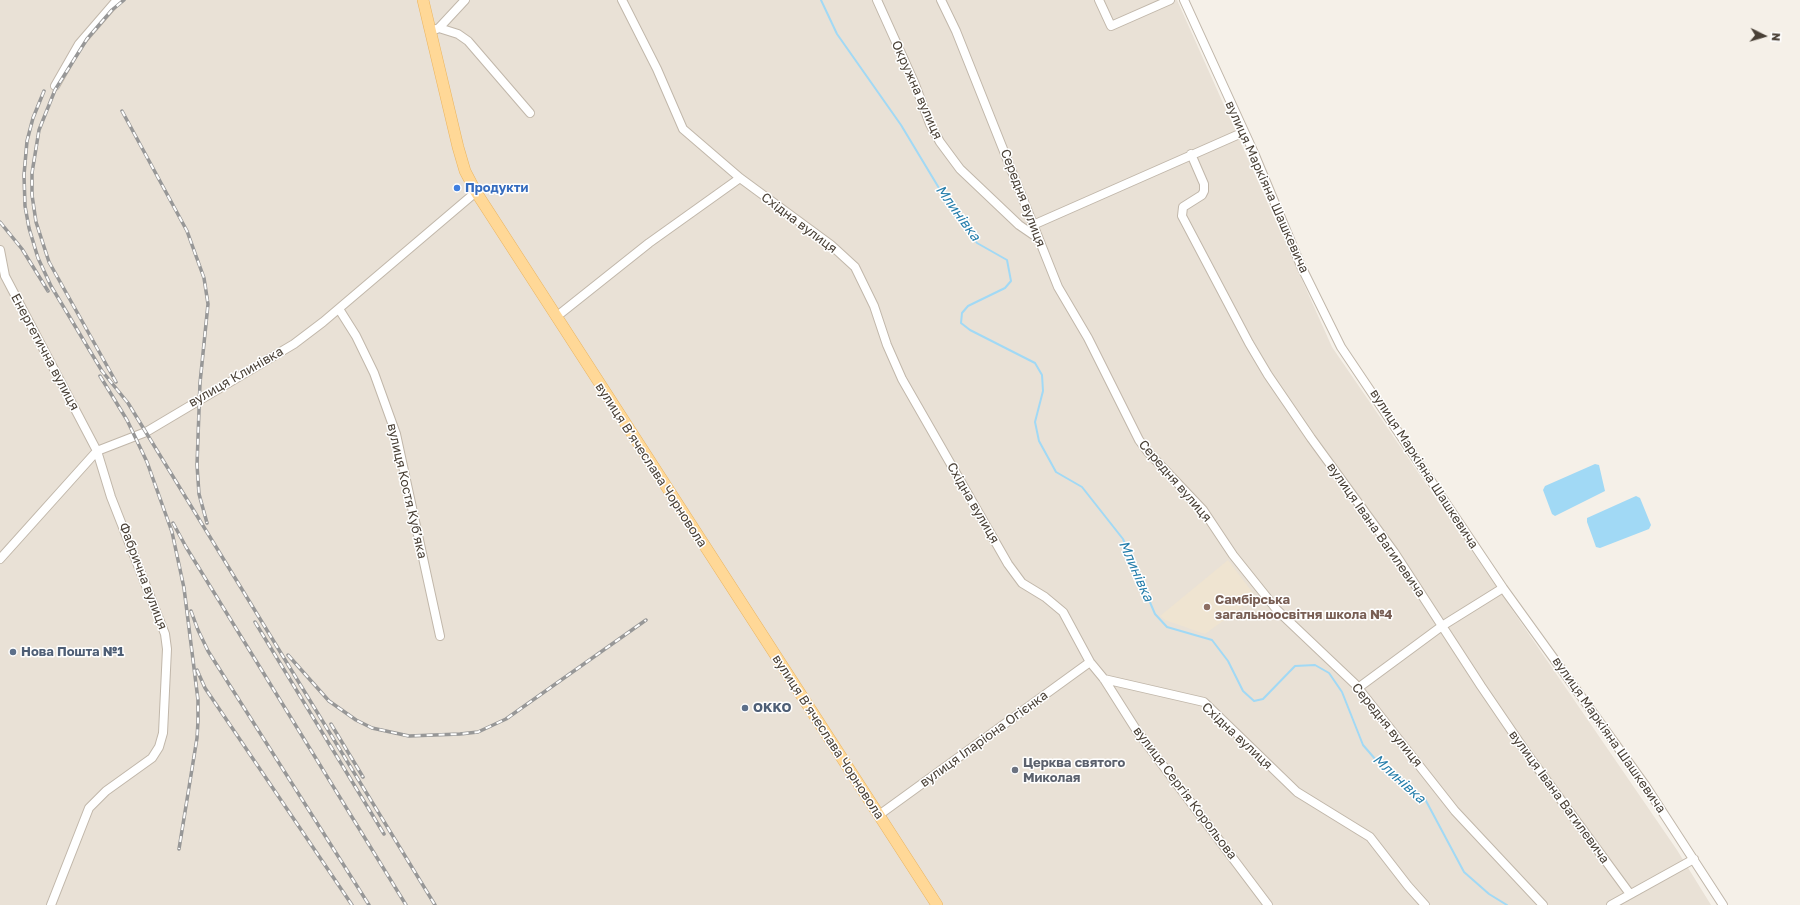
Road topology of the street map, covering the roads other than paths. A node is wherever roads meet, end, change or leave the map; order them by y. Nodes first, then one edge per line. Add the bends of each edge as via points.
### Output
1 (117, 0) edge
2 (423, 0) edge
3 (465, 0) edge
4 (622, 0) edge
5 (877, 0) edge
6 (941, 0) edge
7 (1099, 0) edge
8 (1170, 0) edge
9 (1184, 0) edge
10 (434, 30) junction
11 (54, 86) dead end
12 (530, 113) dead end
13 (1244, 132) junction
14 (1191, 154) junction
15 (740, 178) junction
16 (476, 192) junction
17 (1033, 225) junction
18 (1038, 238) junction
19 (0, 250) edge
20 (339, 309) junction
21 (556, 317) junction
22 (97, 451) junction
23 (0, 559) edge
24 (1503, 588) junction
25 (1442, 626) junction
26 (440, 636) dead end
27 (1090, 662) junction
28 (1104, 680) junction
29 (1358, 688) junction
30 (878, 815) junction
31 (1694, 859) junction
32 (1630, 894) junction
33 (51, 905) edge
34 (937, 905) edge
35 (1268, 905) edge
36 (1425, 905) edge
37 (1543, 905) edge
38 (1611, 905) edge
39 (1723, 905) edge

1 - 11 street via 79,44
2 - 10 main road, вулиця Вʼячеслава Чорновола
3 - 10 street
4 - 15 street, Східна вулиця via 657,69 683,129
5 - 18 street, Окружна вулиця via 940,142 960,169 1019,225
6 - 17 street, Середня вулиця via 962,45
7 - 8 street via 1111,26
9 - 13 street, вулиця Маркіяна Шашкевича
10 - 12 street via 458,34 468,41
10 - 16 main road, вулиця Вʼячеслава Чорновола via 458,147 465,171
13 - 14 street
13 - 24 street, вулиця Маркіяна Шашкевича via 1301,266 1341,347
14 - 17 street
14 - 25 street, вулиця Івана Вагилевича via 1204,184 1204,191 1183,207 1182,216 1249,343 1277,390 1394,552
15 - 21 street via 649,243
15 - 27 street, Східна вулиця via 831,245 855,267 874,306 902,379 1008,564 1022,583 1063,612
16 - 20 street, вулиця Клинівка
16 - 21 main road, вулиця Вʼячеслава Чорновола
17 - 18 street, Середня вулиця
18 - 29 street, Середня вулиця via 1058,287 1088,338 1138,440 1203,510 1233,555 1277,610
19 - 22 street, Енергетична вулиця via 5,276
20 - 22 street, вулиця Клинівка via 294,344 163,422
20 - 26 street, вулиця Костя Кубʼяка via 374,373 396,434
21 - 30 main road, вулиця Вʼячеслава Чорновола
22 - 23 street, вулиця Клинівка
22 - 33 street, Фабрична вулиця via 111,497 165,634 168,649 163,733 152,758 89,808
24 - 25 street
24 - 31 street, вулиця Маркіяна Шашкевича via 1645,785
25 - 29 street
25 - 32 street, вулиця Івана Вагилевича via 1528,755
27 - 28 street, Східна вулиця
27 - 30 street, вулиця Іларіона Огієнка
28 - 35 street, вулиця Сергія Корольова via 1137,731
28 - 36 street, Східна вулиця via 1204,702 1297,792 1370,837
29 - 37 street, Середня вулиця via 1455,811
30 - 34 main road, вулиця Вʼячеслава Чорновола
31 - 32 street
31 - 39 street, вулиця Маркіяна Шашкевича
32 - 38 street

